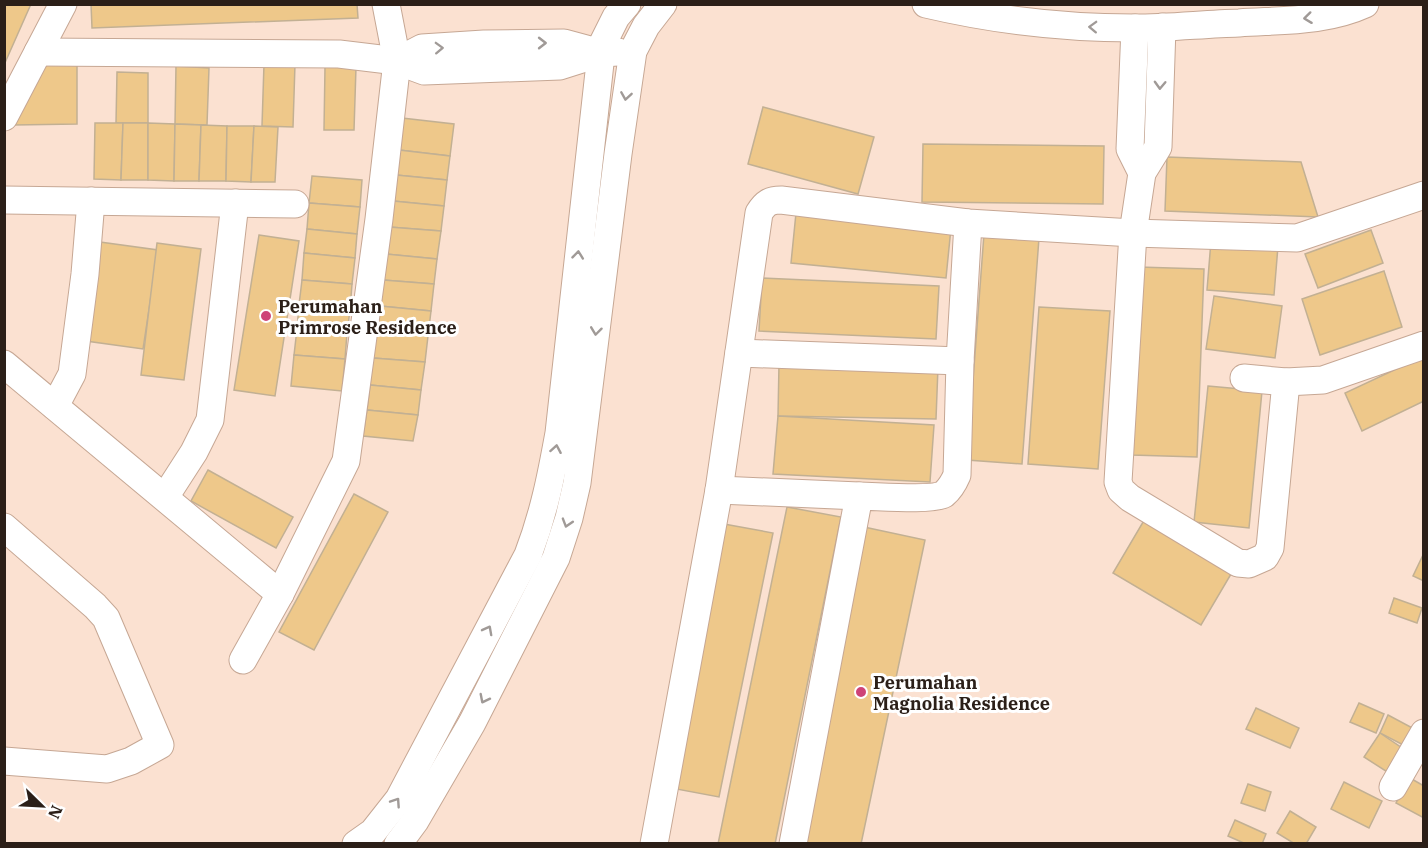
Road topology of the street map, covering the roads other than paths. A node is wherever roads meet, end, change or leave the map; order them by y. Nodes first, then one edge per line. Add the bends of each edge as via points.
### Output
1 (63, 4) edge
2 (386, 4) edge
3 (627, 4) edge
4 (663, 4) edge
5 (926, 4) edge
6 (1365, 4) edge
7 (1162, 27) junction
8 (1135, 28) junction
9 (633, 51) junction
10 (38, 52) junction
11 (601, 53) junction
12 (397, 61) junction
13 (4, 117) edge
14 (1142, 173) junction
15 (4, 200) edge
16 (91, 201) junction
17 (235, 204) junction
18 (295, 204) dead end
19 (1421, 204) edge
20 (968, 223) junction
21 (1133, 233) junction
22 (1424, 345) edge
23 (739, 353) junction
24 (960, 361) junction
25 (4, 364) edge
26 (1244, 378) dead end
27 (1286, 382) junction
28 (55, 406) junction
29 (719, 490) junction
30 (859, 496) junction
31 (165, 497) junction
32 (4, 527) edge
33 (280, 594) junction
34 (243, 660) dead end
35 (1424, 733) edge
36 (4, 760) edge
37 (1393, 787) dead end
38 (356, 843) edge
39 (398, 843) edge
40 (654, 843) edge
41 (793, 843) edge

1 - 10 street
2 - 12 street
3 - 11 street via 616,17
4 - 9 street
8 -> 5 street via 1072,26 974,15
6 -> 7 street via 1310,19
7 - 8 street
7 -> 14 street via 1158,147
8 - 14 street via 1130,149
9 - 11 street
9 -> 39 street via 577,483 569,518 556,558 472,723
10 - 12 street via 339,54
10 - 13 street
11 - 12 street via 560,66 424,71
38 -> 11 street via 373,832 399,799 528,555 548,495 559,433
12 - 33 street via 346,461
14 - 21 street
15 - 16 street
16 - 17 street
16 - 28 street via 72,374
17 - 18 street
17 - 31 street via 210,420
19 - 21 street via 1297,238
20 - 21 street
20 - 23 street via 771,200 759,213
20 - 24 street
21 - 27 street via 1118,482 1121,490 1238,563 1249,564 1265,557 1270,548
22 - 27 street via 1323,380
23 - 24 street
23 - 29 street
24 - 30 street via 954,483 942,495 929,497
25 - 28 street
26 - 27 street
28 - 31 street
29 - 30 street
29 - 40 street
30 - 41 street
31 - 33 street
32 - 36 street via 106,618 160,745 108,769
33 - 34 street
35 - 37 street

